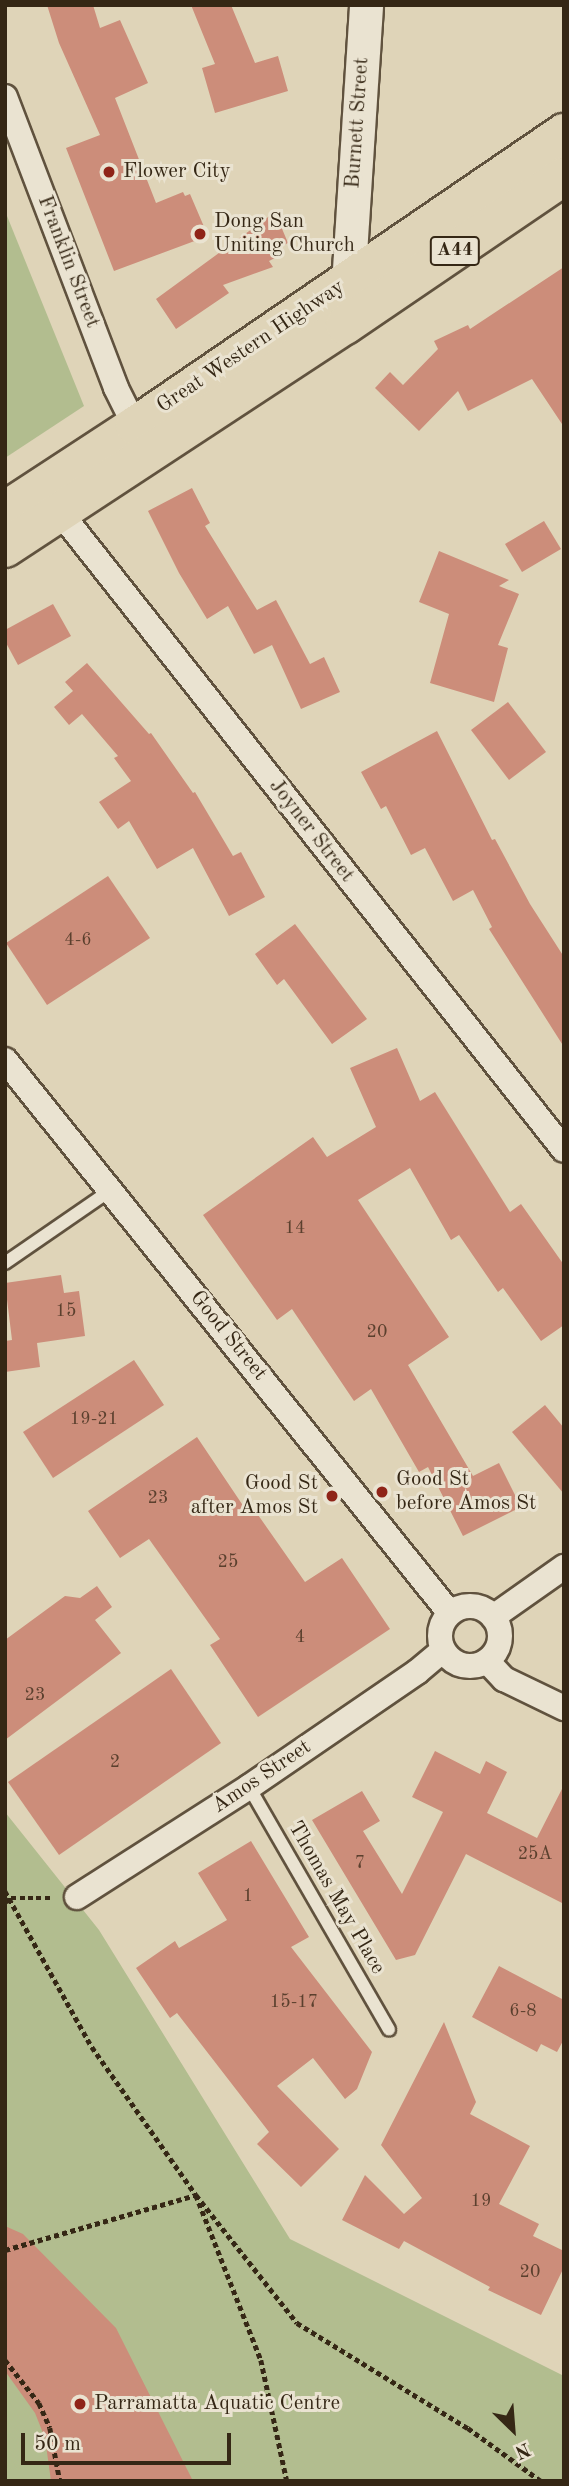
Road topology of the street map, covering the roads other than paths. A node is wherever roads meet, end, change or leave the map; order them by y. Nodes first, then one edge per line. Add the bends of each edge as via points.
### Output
1 (366, 5) edge
2 (5, 97) edge
3 (564, 133) edge
4 (564, 176) edge
5 (348, 280) junction
6 (345, 325) junction
7 (135, 426) junction
8 (5, 511) edge
9 (59, 511) junction
10 (5, 548) edge
11 (5, 1060) edge
12 (564, 1150) edge
13 (111, 1190) junction
14 (5, 1263) edge
15 (564, 1567) edge
16 (449, 1612) junction
17 (493, 1617) junction
18 (443, 1650) junction
19 (487, 1661) junction
20 (564, 1708) edge
21 (249, 1787) junction
22 (77, 1897) road end
23 (389, 2029) dead end

1 - 5 main road, Burnett Street
2 - 7 street, Franklin Street via 116,388
3 - 5 highway, Great Western Highway / A44
4 - 6 highway, Great Western Highway / A44
5 - 6 main road, Burnett Street
5 - 7 highway, Great Western Highway / A44
6 - 9 highway, Great Western Highway / A44
7 - 8 highway, Great Western Highway / A44
9 - 10 highway, Great Western Highway / A44
9 - 12 street, Joyner Street
11 - 13 street, Good Street
13 - 14 lane
13 - 16 street, Good Street
15 - 17 street
16 - 17 street via 473,1606
16 - 18 street via 440,1633
17 - 19 street via 500,1640
18 - 19 street via 465,1667
18 - 21 street, Amos Street
19 - 20 street via 504,1679
21 - 22 street, Amos Street
21 - 23 lane, Thomas May Place

